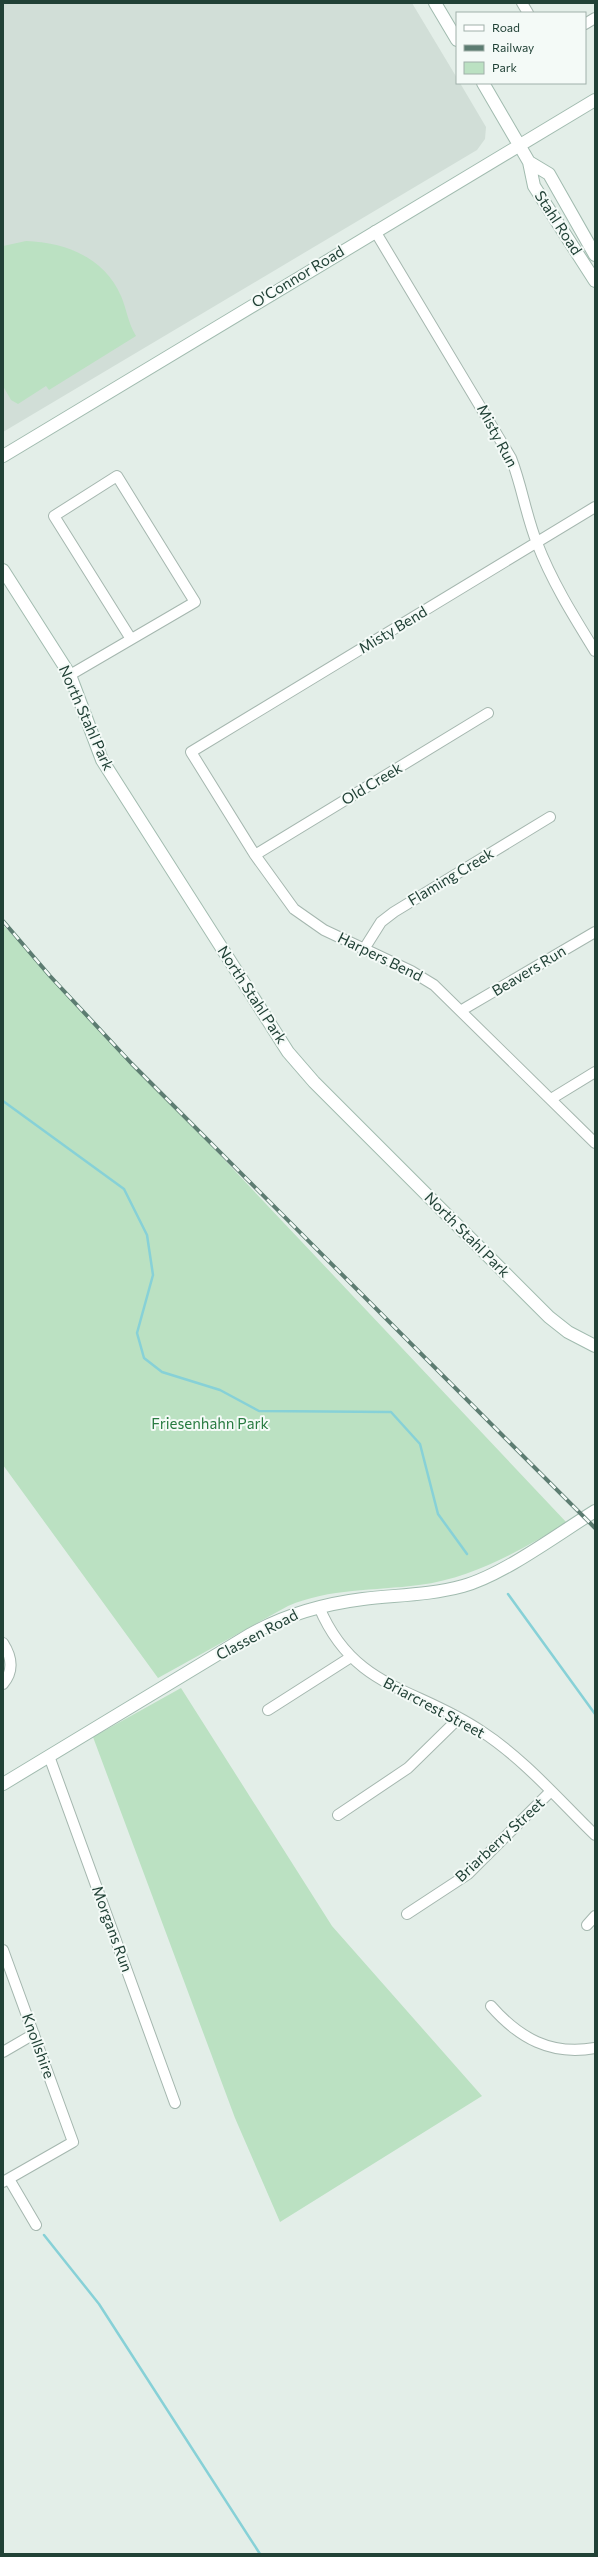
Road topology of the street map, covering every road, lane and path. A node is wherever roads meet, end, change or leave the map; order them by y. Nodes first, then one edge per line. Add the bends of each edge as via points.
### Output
1 (435, 3) edge
2 (522, 3) edge
3 (527, 12) edge
4 (595, 18) edge
5 (586, 23) edge
6 (456, 38) edge
7 (484, 84) edge
8 (595, 100) edge
9 (520, 144) junction
10 (529, 162) junction
11 (375, 231) junction
12 (595, 255) edge
13 (595, 281) edge
14 (3, 456) edge
15 (595, 507) edge
16 (537, 542) junction
17 (3, 570) edge
18 (131, 639) junction
19 (595, 652) edge
20 (70, 675) junction
21 (488, 713) dead end
22 (191, 752) joint
23 (550, 817) dead end
24 (255, 854) junction
25 (595, 932) edge
26 (364, 949) junction
27 (462, 1010) junction
28 (595, 1072) edge
29 (551, 1099) junction
30 (595, 1143) edge
31 (595, 1346) edge
32 (595, 1511) edge
33 (319, 1607) junction
34 (3, 1643) edge
35 (351, 1657) junction
36 (3, 1684) edge
37 (268, 1710) dead end
38 (459, 1718) junction
39 (49, 1756) junction
40 (3, 1784) edge
41 (551, 1791) junction
42 (338, 1815) dead end
43 (595, 1835) edge
44 (407, 1914) dead end
45 (595, 1916) edge
46 (587, 1925) dead end
47 (3, 1950) edge
48 (491, 2006) dead end
49 (34, 2034) junction
50 (595, 2048) edge
51 (3, 2052) edge
52 (175, 2103) dead end
53 (6, 2180) edge
54 (36, 2225) dead end

1 - 6 street
2 - 3 street
4 - 5 street
7 - 9 street, Stahl Road
8 - 9 street, O'Connor Road
9 - 10 street, Stahl Road
9 - 11 street, O'Connor Road
10 - 12 street, Stahl Road via 549,174
10 - 13 street, Stahl Road via 534,186
11 - 14 street, O'Connor Road
11 - 16 street, Misty Run via 511,458 522,485
15 - 16 street, Misty Bend
16 - 19 street, Misty Run via 552,578
16 - 22 street, Misty Bend
17 - 20 street, North Stahl Park
18 - 18 street via 195,602 117,476 54,516
18 - 20 street
20 - 31 street, North Stahl Park via 102,760 297,1065 550,1317 568,1332
21 - 24 street, Old Creek
22 - 24 street, Harpers Bend
23 - 26 street, Flaming Creek via 394,912 381,922
24 - 26 street, Harpers Bend via 286,900 304,918
25 - 27 street, Beavers Run
26 - 27 street, Harpers Bend via 423,977
27 - 29 street, Harpers Bend
28 - 29 street
29 - 30 street, Harpers Bend
32 - 33 street, Classen Road via 500,1569 465,1585
33 - 35 street, Briarcrest Street via 327,1625
33 - 39 street, Classen Road via 266,1626
34 - 36 street via 11,1661 10,1673
35 - 37 street
35 - 38 street, Briarcrest Street via 396,1690
38 - 41 street, Briarcrest Street via 504,1747
38 - 42 street via 408,1768
39 - 40 street, Classen Road
39 - 52 street, Morgans Run
41 - 43 street, Briarcrest Street
41 - 44 street, Briarberry Street via 468,1874
45 - 46 street
47 - 49 street, Knollshire
48 - 50 street via 515,2031 541,2045 570,2050
49 - 51 street
49 - 53 street, Knollshire via 73,2142
53 - 54 street

